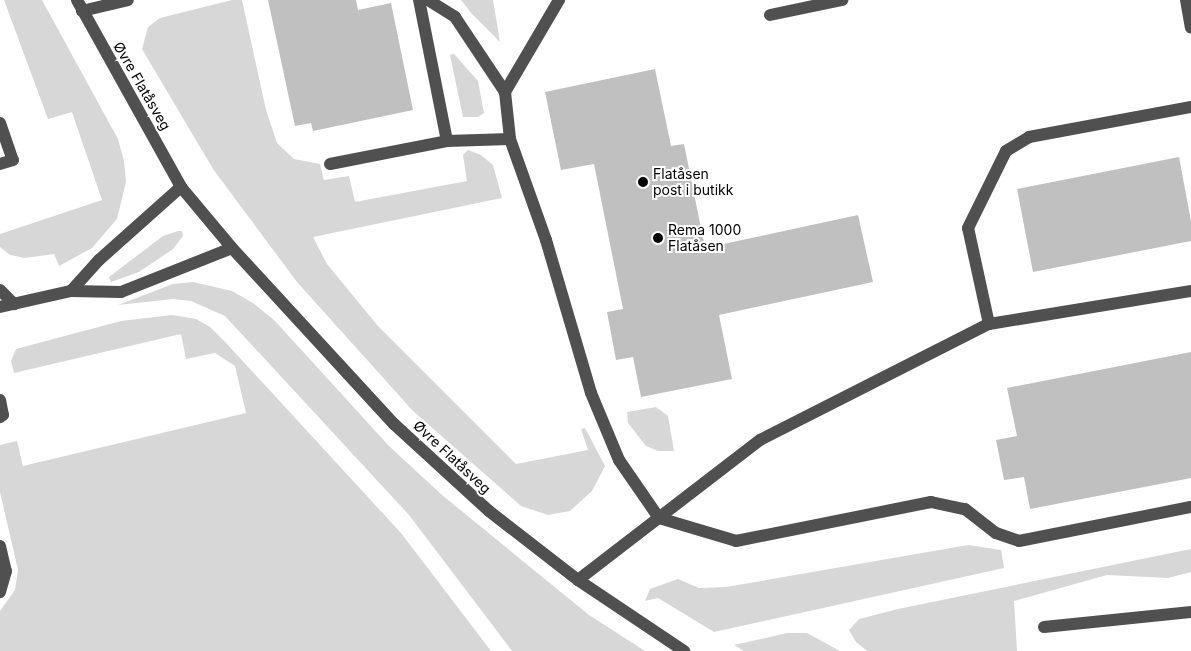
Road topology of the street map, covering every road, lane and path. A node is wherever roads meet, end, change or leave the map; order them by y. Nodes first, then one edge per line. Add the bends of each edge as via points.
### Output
1 (128, 0) edge
2 (419, 0) edge
3 (428, 0) edge
4 (559, 0) edge
5 (842, 0) edge
6 (1186, 0) edge
7 (79, 6) edge
8 (770, 15) dead end
9 (1191, 28) edge
10 (505, 92) junction
11 (1191, 107) edge
12 (0, 124) edge
13 (510, 139) junction
14 (447, 141) junction
15 (0, 164) edge
16 (330, 164) dead end
17 (182, 187) junction
18 (232, 248) junction
19 (0, 290) edge
20 (71, 291) junction
21 (1191, 291) edge
22 (14, 304) junction
23 (0, 308) edge
24 (989, 324) junction
25 (0, 400) edge
26 (0, 417) edge
27 (1191, 507) edge
28 (659, 518) junction
29 (0, 546) edge
30 (578, 580) junction
31 (0, 592) edge
32 (1191, 612) edge
33 (1044, 627) dead end
34 (684, 651) edge

1 - 7 street
2 - 14 street
3 - 10 street via 455,17
4 - 10 street
5 - 8 street
6 - 9 street
7 - 17 street, Øvre Flatåsveg
10 - 13 street
11 - 24 street via 1029,137 1006,150 968,228
12 - 15 street via 13,160
13 - 14 street
13 - 28 street via 546,240 591,393 619,460
14 - 16 street
17 - 18 street, Øvre Flatåsveg
17 - 20 street via 99,260
18 - 20 street via 121,292
18 - 30 street, Øvre Flatåsveg via 394,424 489,511
19 - 22 street
20 - 22 street
21 - 24 street
22 - 23 street
24 - 28 street via 760,440
25 - 26 street via 3,415
27 - 28 street via 1019,542 996,532 965,508 931,502 736,541
28 - 30 street
29 - 31 street via 6,571
30 - 34 street, Øvre Flatåsveg
32 - 33 street

